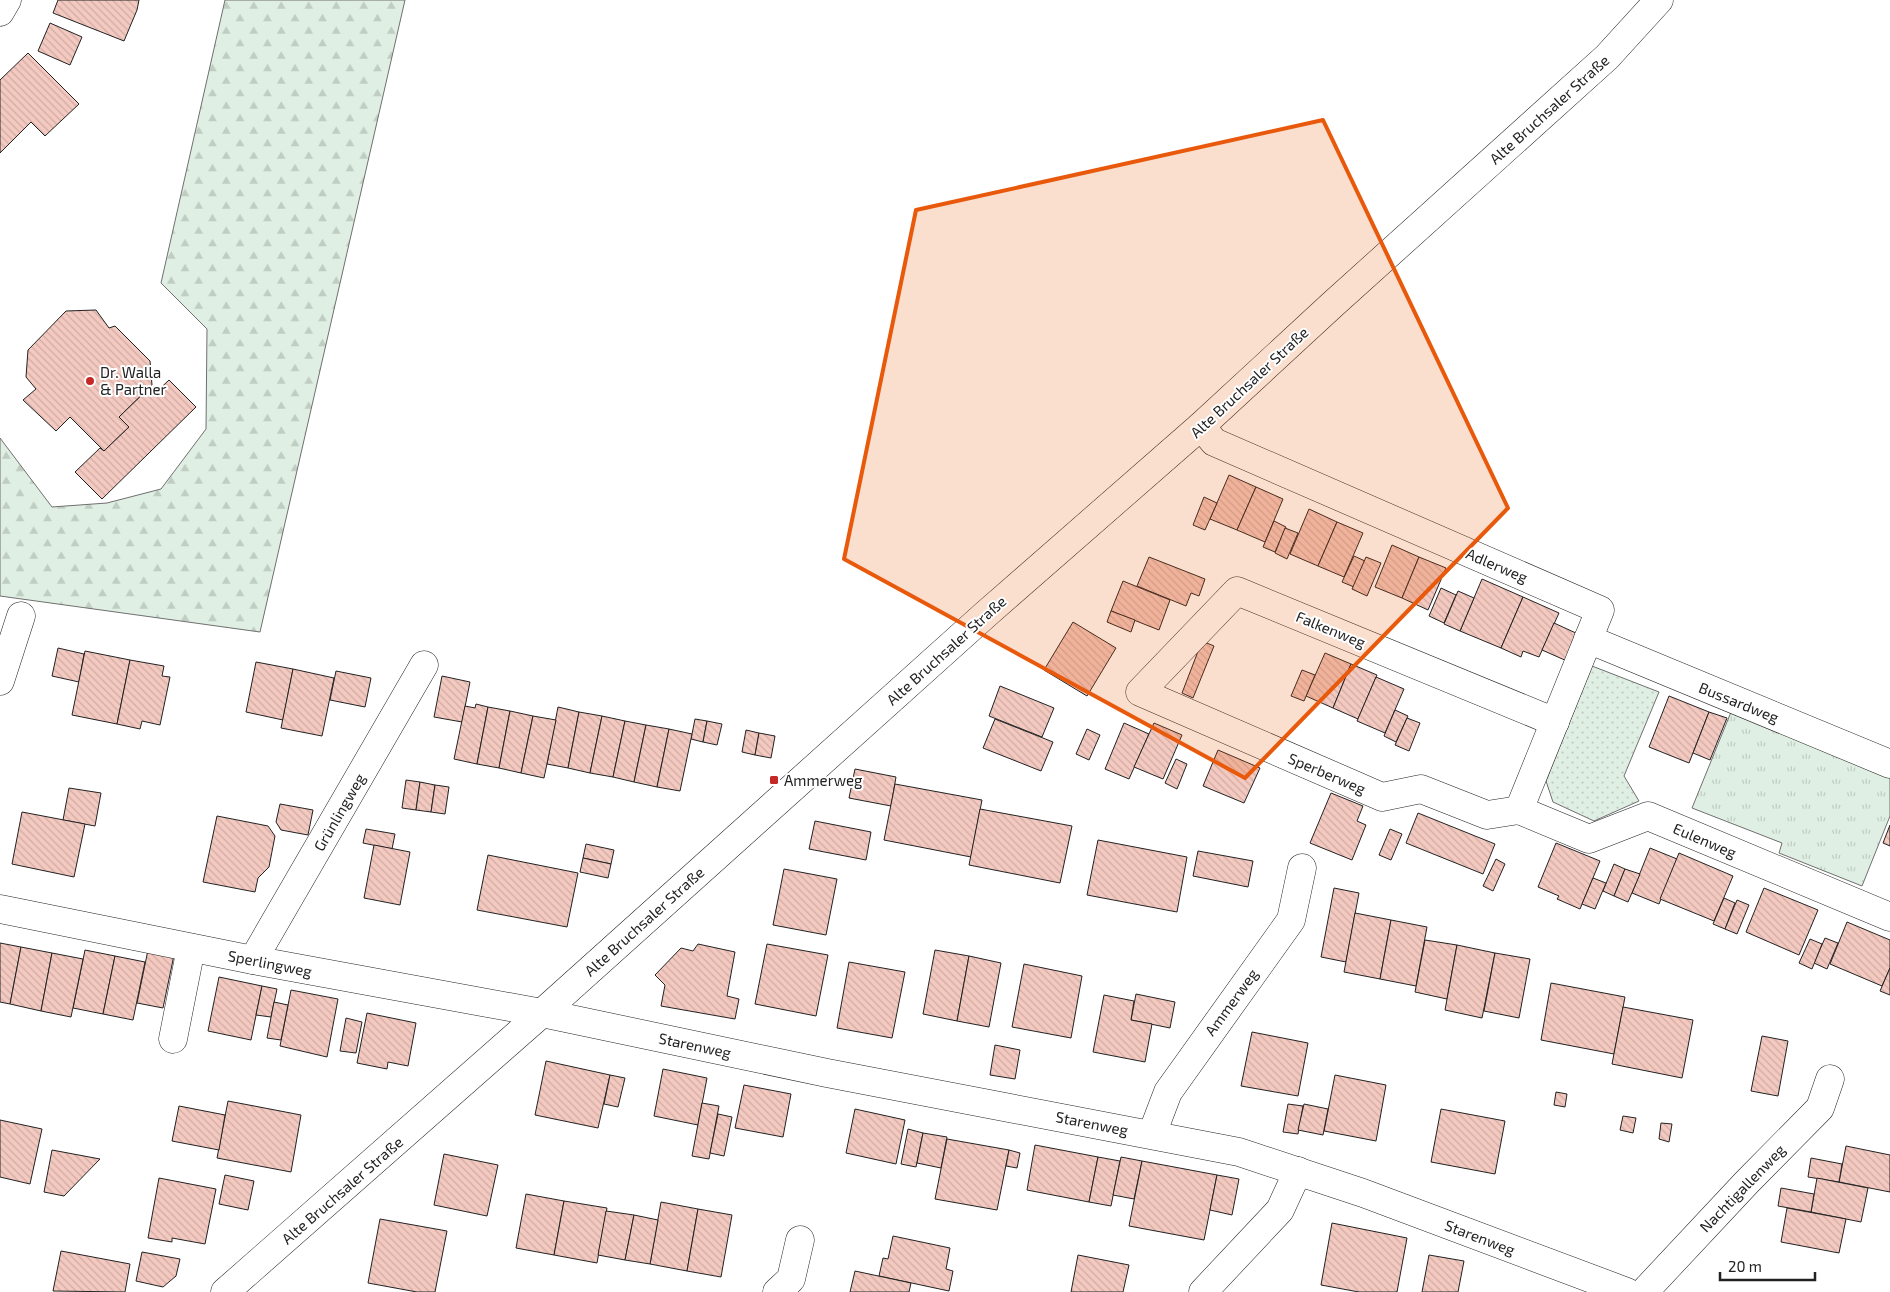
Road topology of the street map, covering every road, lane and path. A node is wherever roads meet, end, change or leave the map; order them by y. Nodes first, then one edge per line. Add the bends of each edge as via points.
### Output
1 (7, 0) edge
2 (1659, 0) edge
3 (0, 12) edge
4 (1201, 426) junction
5 (21, 616) dead end
6 (1588, 639) junction
7 (424, 665) dead end
8 (0, 681) edge
9 (1140, 692) joint
10 (1555, 722) junction
11 (1890, 764) edge
12 (1520, 810) junction
13 (1302, 868) dead end
14 (0, 909) edge
15 (1890, 917) edge
16 (191, 948) junction
17 (253, 960) junction
18 (542, 1013) junction
19 (173, 1039) dead end
20 (1830, 1078) dead end
21 (1152, 1134) junction
22 (1298, 1171) junction
23 (800, 1240) dead end
24 (225, 1292) edge
25 (777, 1292) edge
26 (1203, 1292) edge
27 (1627, 1292) edge
28 (1644, 1292) edge

1 - 3 street
2 - 4 street, Alte Bruchsaler Straße via 1607,58
4 - 6 street, Adlerweg via 1214,442 1600,610
4 - 18 street, Alte Bruchsaler Straße via 858,728
5 - 8 street
6 - 10 street, Adlerweg
6 - 11 street, Bussardweg
7 - 17 street, Grünlingweg
9 - 10 street, Falkenweg via 1238,590
9 - 12 street, Sperberweg via 1382,797 1420,789 1487,815
10 - 12 street, Adlerweg
12 - 15 street, Eulenweg via 1589,839 1648,816
13 - 21 street, Ammerweg via 1290,920 1168,1092
14 - 16 street, Sperlingweg
16 - 17 street, Sperlingweg
16 - 19 street
17 - 18 street, Sperlingweg
18 - 21 street, Starenweg
18 - 24 street, Alte Bruchsaler Straße
20 - 28 street, Nachtigallenweg via 1820,1108
21 - 22 street, Starenweg via 1239,1152
22 - 26 street via 1280,1210
22 - 27 street, Starenweg
23 - 25 street via 791,1279

